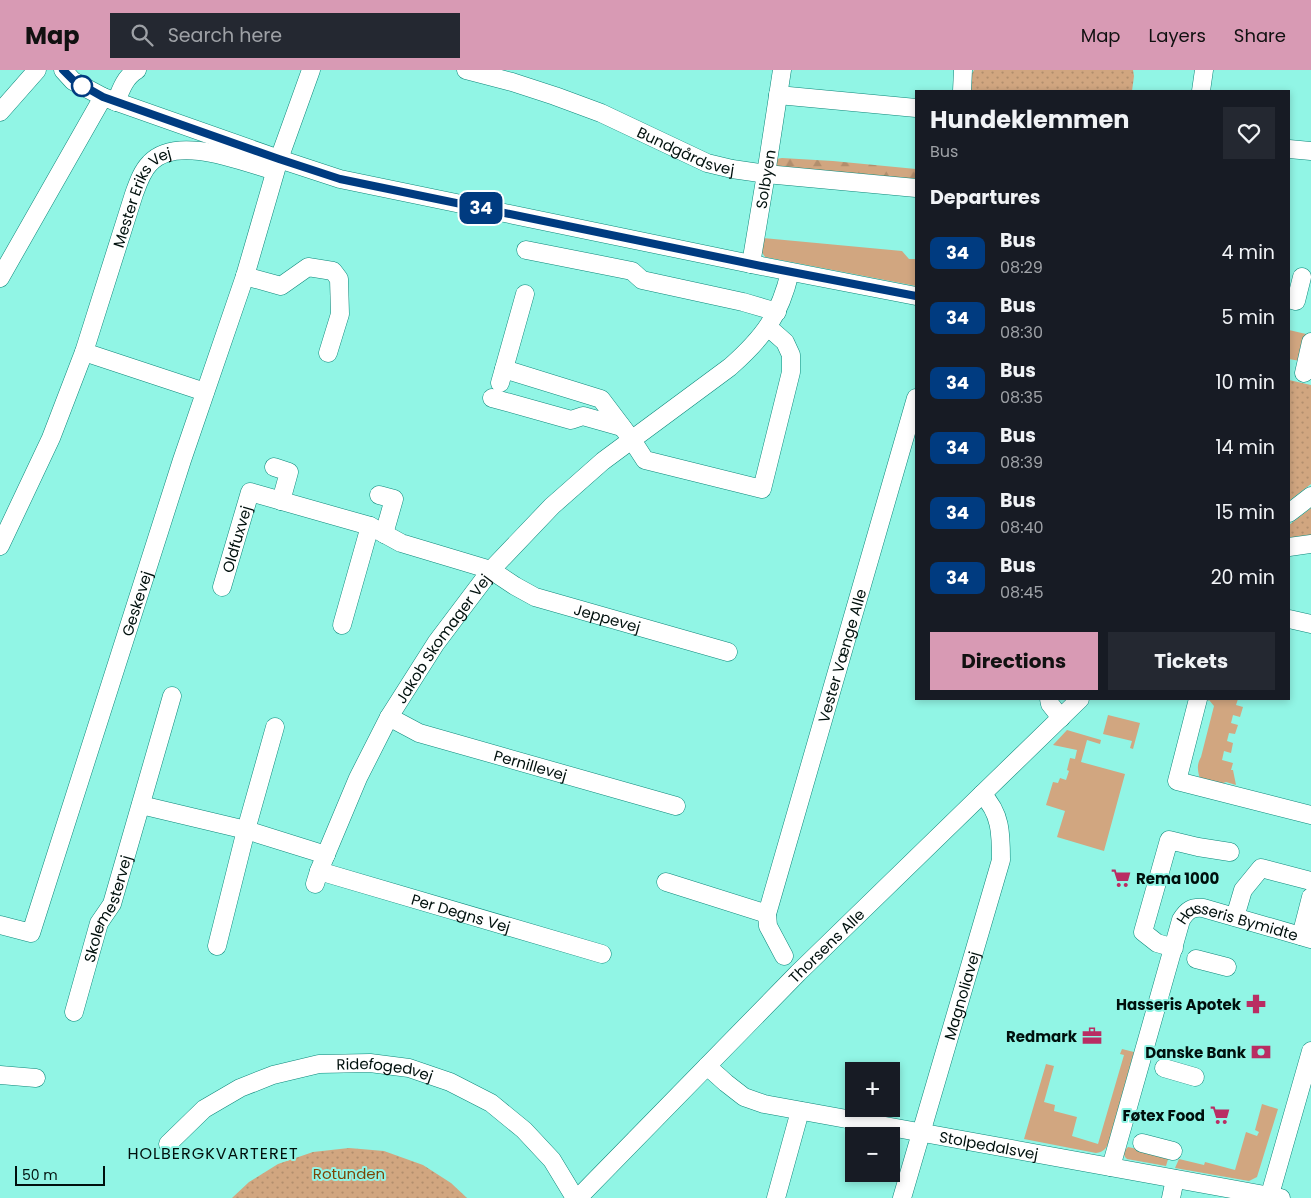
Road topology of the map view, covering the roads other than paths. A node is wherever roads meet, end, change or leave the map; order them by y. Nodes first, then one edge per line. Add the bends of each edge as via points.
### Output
1 (37, 70) edge
2 (63, 70) edge
3 (138, 70) edge
4 (311, 70) edge
5 (466, 70) edge
6 (782, 70) edge
7 (964, 70) edge
8 (1204, 70) edge
9 (962, 90) edge
10 (1201, 90) edge
11 (778, 95) junction
12 (109, 100) junction
13 (915, 108) edge
14 (0, 112) edge
15 (1290, 149) edge
16 (1311, 150) edge
17 (277, 165) junction
18 (766, 174) junction
19 (915, 188) edge
20 (526, 250) dead end
21 (751, 264) junction
22 (790, 272) junction
23 (245, 276) junction
24 (1302, 277) dead end
25 (0, 278) edge
26 (525, 294) dead end
27 (915, 296) edge
28 (1290, 299) edge
29 (777, 312) junction
30 (768, 327) junction
31 (1311, 342) edge
32 (84, 352) junction
33 (328, 353) dead end
34 (1301, 373) edge
35 (499, 384) junction
36 (205, 392) junction
37 (915, 401) edge
38 (627, 433) junction
39 (274, 467) dead end
40 (379, 495) dead end
41 (1311, 496) edge
42 (280, 501) junction
43 (1290, 511) edge
44 (377, 530) junction
45 (1311, 544) edge
46 (0, 546) edge
47 (1290, 547) edge
48 (491, 570) junction
49 (222, 587) dead end
50 (1290, 619) edge
51 (1311, 624) edge
52 (342, 625) dead end
53 (728, 652) dead end
54 (172, 696) dead end
55 (1049, 700) edge
56 (1079, 700) edge
57 (1198, 700) edge
58 (388, 717) junction
59 (1060, 718) junction
60 (275, 727) dead end
61 (982, 794) junction
62 (141, 805) junction
63 (676, 806) dead end
64 (1311, 815) edge
65 (246, 830) junction
66 (1230, 852) dead end
67 (320, 870) junction
68 (1311, 881) edge
69 (666, 882) dead end
70 (1311, 897) edge
71 (767, 914) junction
72 (1235, 917) junction
73 (0, 925) edge
74 (1306, 938) edge
75 (217, 946) dead end
76 (1174, 948) junction
77 (602, 954) dead end
78 (784, 956) dead end
79 (1196, 958) dead end
80 (1227, 967) dead end
81 (74, 1012) dead end
82 (1311, 1051) edge
83 (707, 1066) junction
84 (1164, 1068) dead end
85 (0, 1075) edge
86 (1195, 1077) dead end
87 (36, 1078) dead end
88 (800, 1111) junction
89 (921, 1134) junction
90 (1142, 1143) dead end
91 (168, 1144) dead end
92 (1173, 1151) dead end
93 (1111, 1167) junction
94 (1175, 1179) junction
95 (1273, 1197) edge
96 (576, 1198) edge
97 (776, 1198) edge
98 (902, 1198) edge
99 (1171, 1198) edge

1 - 14 street
2 - 12 street via 73,80
3 - 12 street
4 - 17 street
5 - 18 street, Bundgårdsvej via 512,82 601,113 707,163
6 - 11 street, Solbyen
7 - 9 street
8 - 10 street
11 - 13 street
11 - 18 street, Solbyen
12 - 17 street
12 - 25 street
15 - 16 street
17 - 21 street
17 - 23 street, Geskevej
17 - 32 street, Mester Eriks Vej via 189,150 164,153 150,162 134,194
18 - 19 street, Bundgårdsvej
18 - 21 street, Solbyen
20 - 29 street via 632,271 642,280
21 - 22 street
22 - 27 street
22 - 29 street, Jakob Skomager Vej
23 - 33 street via 281,286 308,267 333,271 339,279 340,314
23 - 36 street, Geskevej
24 - 28 street via 1296,301
26 - 35 street
29 - 30 street, Jakob Skomager Vej
30 - 38 street, Jakob Skomager Vej via 730,367
30 - 38 street via 785,342 791,364 762,489 645,460
31 - 34 street
32 - 36 street
32 - 46 street, Mester Eriks Vej via 51,438
35 - 38 street via 571,420 583,416
35 - 38 street via 601,399
36 - 73 street, Geskevej via 31,933
37 - 71 street, Vester Vænge Alle
38 - 48 street, Jakob Skomager Vej
39 - 42 street via 289,472
40 - 44 street via 394,499
41 - 43 street
42 - 44 street, Oldfuxvej
42 - 49 street, Oldfuxvej via 250,492
44 - 48 street, Oldfuxvej via 401,543
44 - 52 street
45 - 47 street
48 - 53 street, Jeppevej via 535,597
48 - 58 street, Jakob Skomager Vej via 436,643
50 - 51 street
54 - 62 street, Skolemestervej
55 - 59 street
56 - 59 street, Thorsens Alle
57 - 64 street via 1177,781
58 - 63 street, Pernillevej via 419,733
58 - 67 street, Jakob Skomager Vej via 358,778
59 - 61 street, Thorsens Alle
60 - 65 street
61 - 83 street, Thorsens Alle
61 - 89 street, Magnoliavej via 996,814 1001,836 1001,860
62 - 65 street
62 - 81 street, Skolemestervej via 112,904 99,923
65 - 67 street
65 - 75 street
66 - 76 street via 1169,840 1143,932 1157,943
67 - 77 street, Per Degns Vej
68 - 72 street via 1260,868 1243,890
69 - 71 street
70 - 74 street
71 - 78 street via 768,926
72 - 74 street, Hasseris Bymidte
72 - 76 street, Hasseris Bymidte via 1203,908 1190,910 1181,920
76 - 93 street, Hasseris Bymidte
79 - 80 street
82 - 95 street
83 - 88 street, Stolpedalsvej via 744,1097
83 - 96 street, Thorsens Alle
84 - 86 street
85 - 87 street
88 - 89 street, Stolpedalsvej
88 - 97 street
89 - 93 street, Stolpedalsvej
89 - 98 street, Magnoliavej
90 - 92 street
91 - 96 street, Ridefogedvej via 204,1109 240,1088 273,1075 319,1064 370,1063 409,1068 450,1082 491,1103 524,1130 552,1160
93 - 94 street, Stolpedalsvej
94 - 95 street, Stolpedalsvej
94 - 99 street

